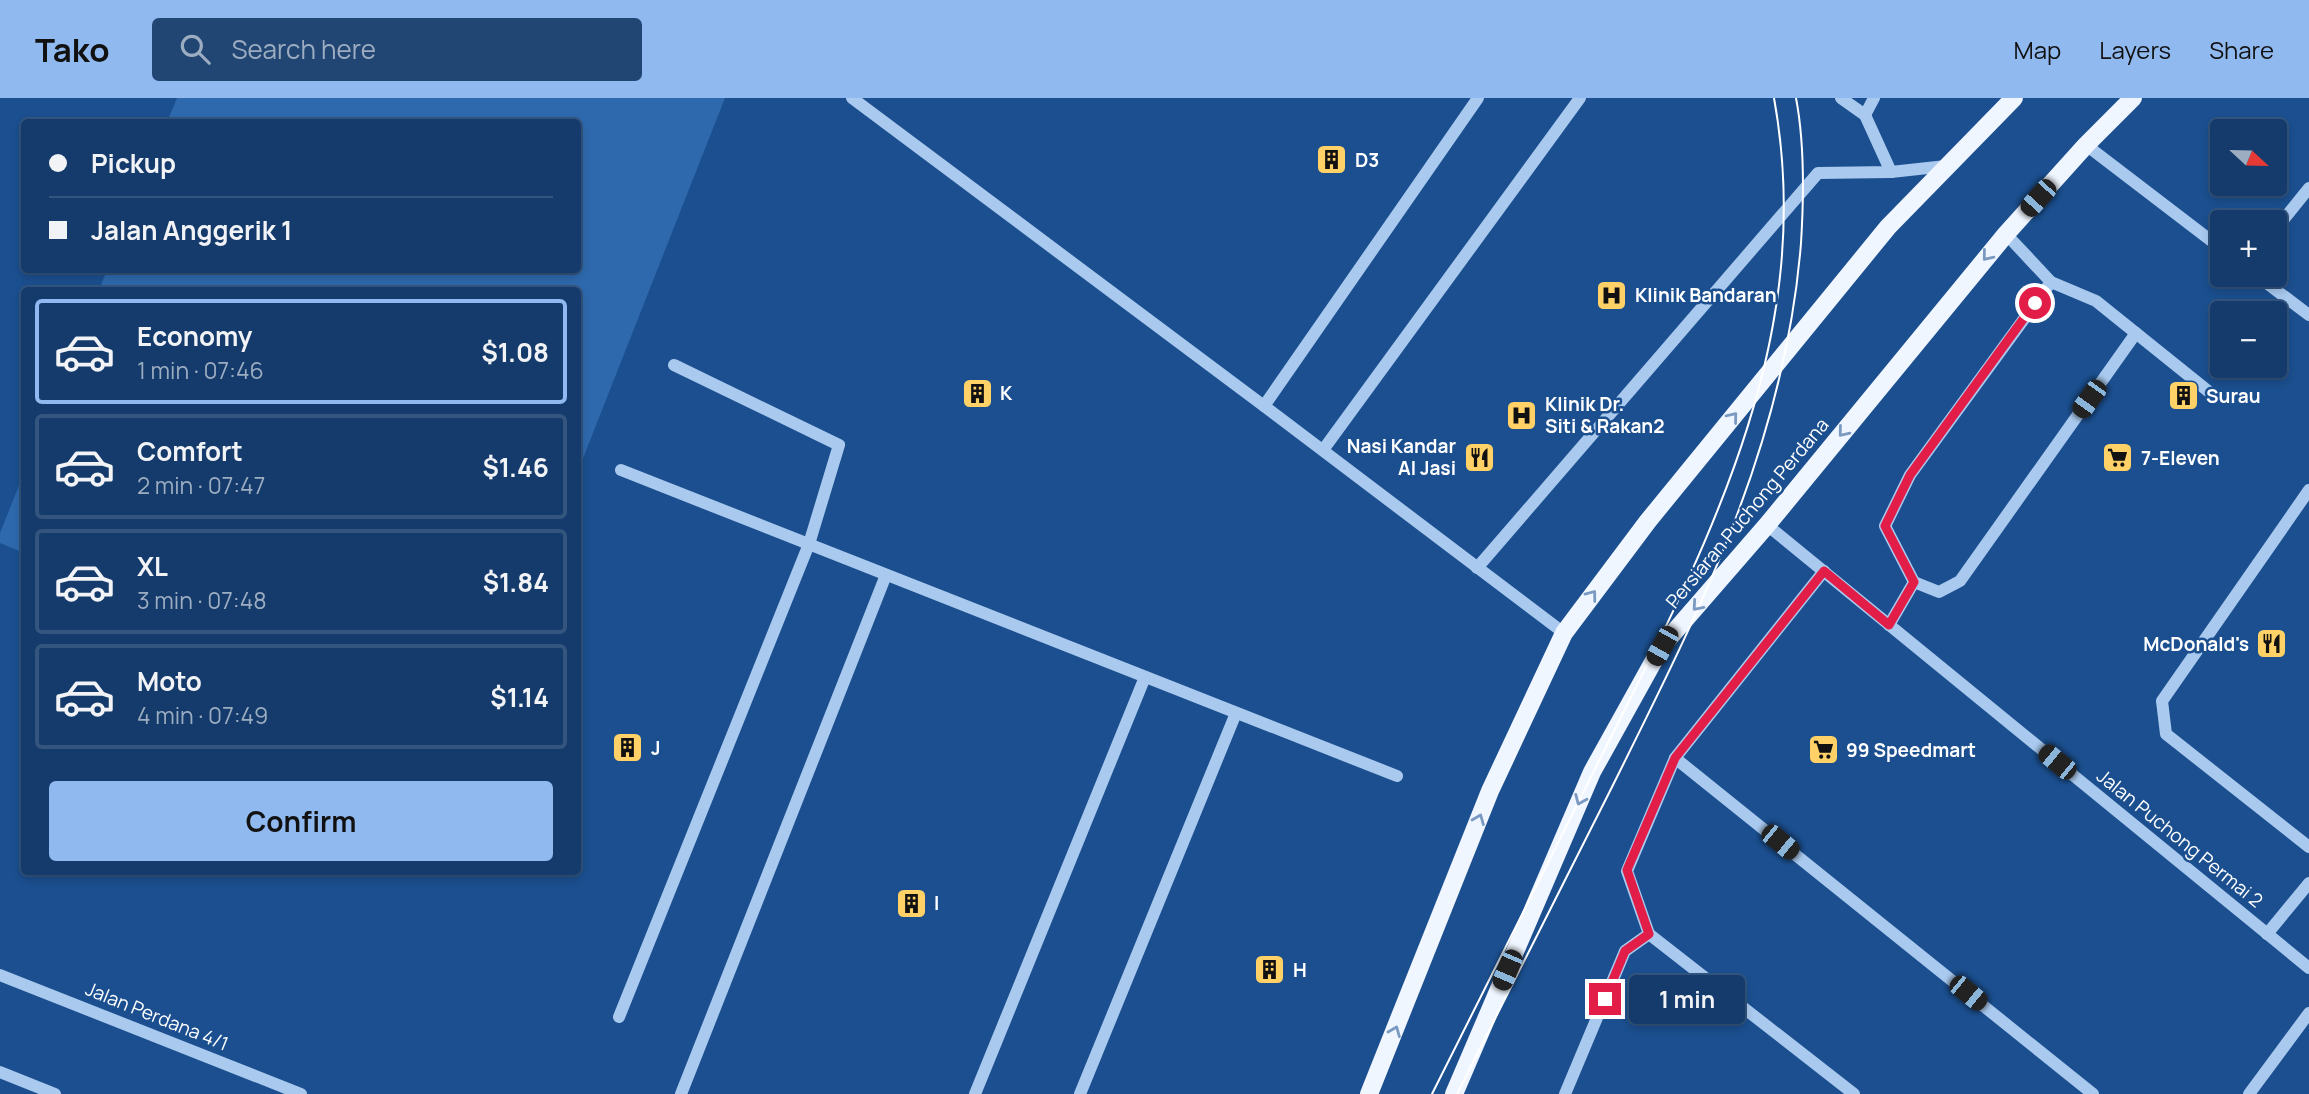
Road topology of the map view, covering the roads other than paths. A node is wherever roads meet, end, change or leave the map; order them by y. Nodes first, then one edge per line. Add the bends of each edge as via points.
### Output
1 (852, 98) edge
2 (1478, 98) edge
3 (1580, 98) edge
4 (1841, 98) edge
5 (1874, 98) edge
6 (2014, 98) edge
7 (2133, 98) edge
8 (1865, 115) junction
9 (2086, 145) junction
10 (1946, 166) junction
11 (1891, 172) junction
12 (2309, 188) edge
13 (2287, 215) edge
14 (2006, 234) junction
15 (2210, 240) edge
16 (2051, 282) junction
17 (2272, 287) edge
18 (2309, 315) edge
19 (2136, 333) junction
20 (674, 365) dead end
21 (2208, 391) dead end
22 (1264, 406) junction
23 (1323, 450) junction
24 (621, 470) dead end
25 (2309, 490) edge
26 (1767, 525) junction
27 (809, 544) junction
28 (1478, 568) junction
29 (1824, 571) junction
30 (886, 575) junction
31 (1914, 582) junction
32 (1889, 625) junction
33 (1564, 633) junction
34 (1144, 677) junction
35 (1236, 713) junction
36 (1675, 758) junction
37 (1397, 776) dead end
38 (2309, 847) edge
39 (2309, 883) edge
40 (1649, 934) junction
41 (2267, 934) junction
42 (2309, 968) edge
43 (0, 975) edge
44 (2309, 1013) edge
45 (619, 1017) dead end
46 (0, 1072) edge
47 (1849, 1092) edge
48 (55, 1094) edge
49 (301, 1094) edge
50 (681, 1094) edge
51 (975, 1094) edge
52 (1080, 1094) edge
53 (1369, 1094) edge
54 (1454, 1094) edge
55 (1565, 1094) edge
56 (2093, 1094) edge
57 (2249, 1094) edge

1 - 22 street
2 - 22 street
3 - 23 street
4 - 8 street
5 - 8 street
6 - 10 main road
7 - 9 main road, Persiaran Puchong Perdana
8 - 11 street
9 - 14 main road, Persiaran Puchong Perdana
9 - 15 street
10 - 11 street
33 -> 10 main road via 1648,521 1845,279
11 - 28 street via 1818,173
12 - 13 street
14 - 16 street
14 -> 26 main road, Persiaran Puchong Perdana
16 - 19 street via 2096,301
16 - 31 street via 1910,475 1885,526
17 - 18 street
19 - 21 street
19 - 31 street via 1960,581 1939,592
20 - 27 street via 839,445
22 - 23 street
23 - 28 street
24 - 27 street
25 - 38 street via 2162,701 2166,734
26 - 29 street, Jalan Puchong Permai 2
26 -> 54 main road, Persiaran Puchong Perdana via 1662,646 1592,772
27 - 30 street
27 - 45 street
28 - 33 street
29 - 32 street, Jalan Puchong Permai 2
29 - 36 street
30 - 34 street
30 - 50 street
31 - 32 street
32 - 41 street, Jalan Puchong Permai 2
53 -> 33 main road via 1490,791
34 - 35 street
34 - 51 street
35 - 37 street
35 - 52 street
36 - 40 street via 1627,870
36 - 56 street
39 - 41 street
40 - 47 street
40 - 55 street via 1625,951
41 - 42 street, Jalan Puchong Permai 2
43 - 49 street, Jalan Perdana 4/1
44 - 57 street
46 - 48 street

